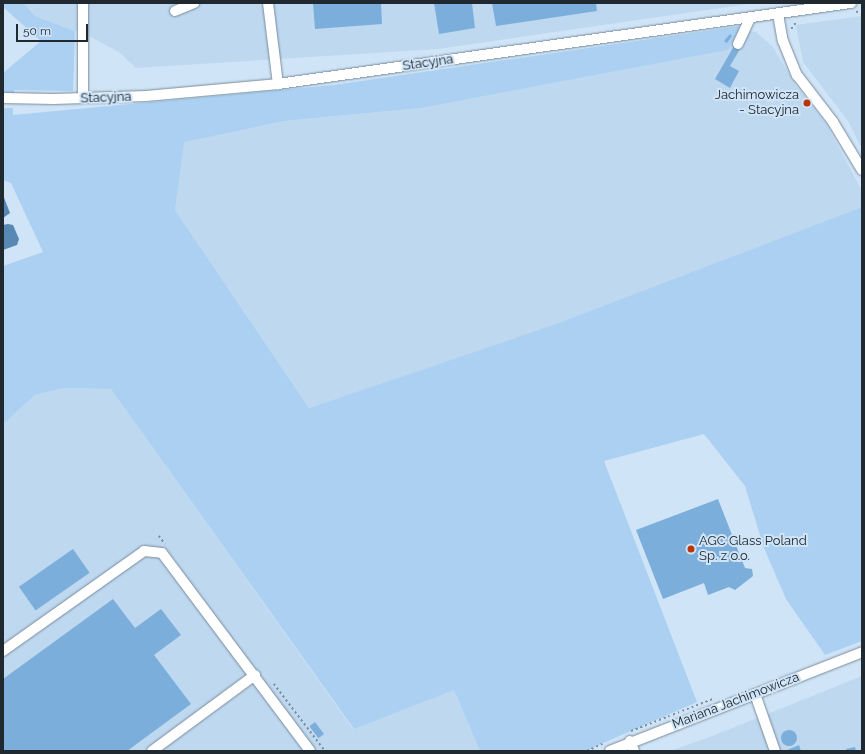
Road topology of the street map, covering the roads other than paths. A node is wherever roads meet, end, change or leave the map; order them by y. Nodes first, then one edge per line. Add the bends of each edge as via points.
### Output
1 (83, 3) edge
2 (194, 3) edge
3 (268, 3) edge
4 (853, 7) edge
5 (175, 11) dead end
6 (778, 14) junction
7 (750, 18) junction
8 (738, 44) dead end
9 (278, 84) junction
10 (3, 98) edge
11 (83, 98) junction
12 (862, 170) edge
13 (3, 651) edge
14 (862, 652) edge
15 (255, 675) junction
16 (755, 694) junction
17 (632, 746) edge
18 (152, 751) edge
19 (310, 751) edge
20 (610, 751) edge
21 (775, 751) edge

1 - 11 street
2 - 5 street
3 - 9 street
4 - 6 street, Stacyjna
6 - 7 street, Stacyjna
6 - 12 street via 783,41 797,75 832,122
7 - 8 street
7 - 9 street, Stacyjna
9 - 11 street, Stacyjna via 146,96
10 - 11 street, Stacyjna
13 - 15 street via 144,551 151,550 162,553
14 - 16 street, Mariana Jachimowicza
15 - 18 street
15 - 19 street
16 - 17 street, Mariana Jachimowicza
16 - 21 street
17 - 20 street, Mariana Jachimowicza

